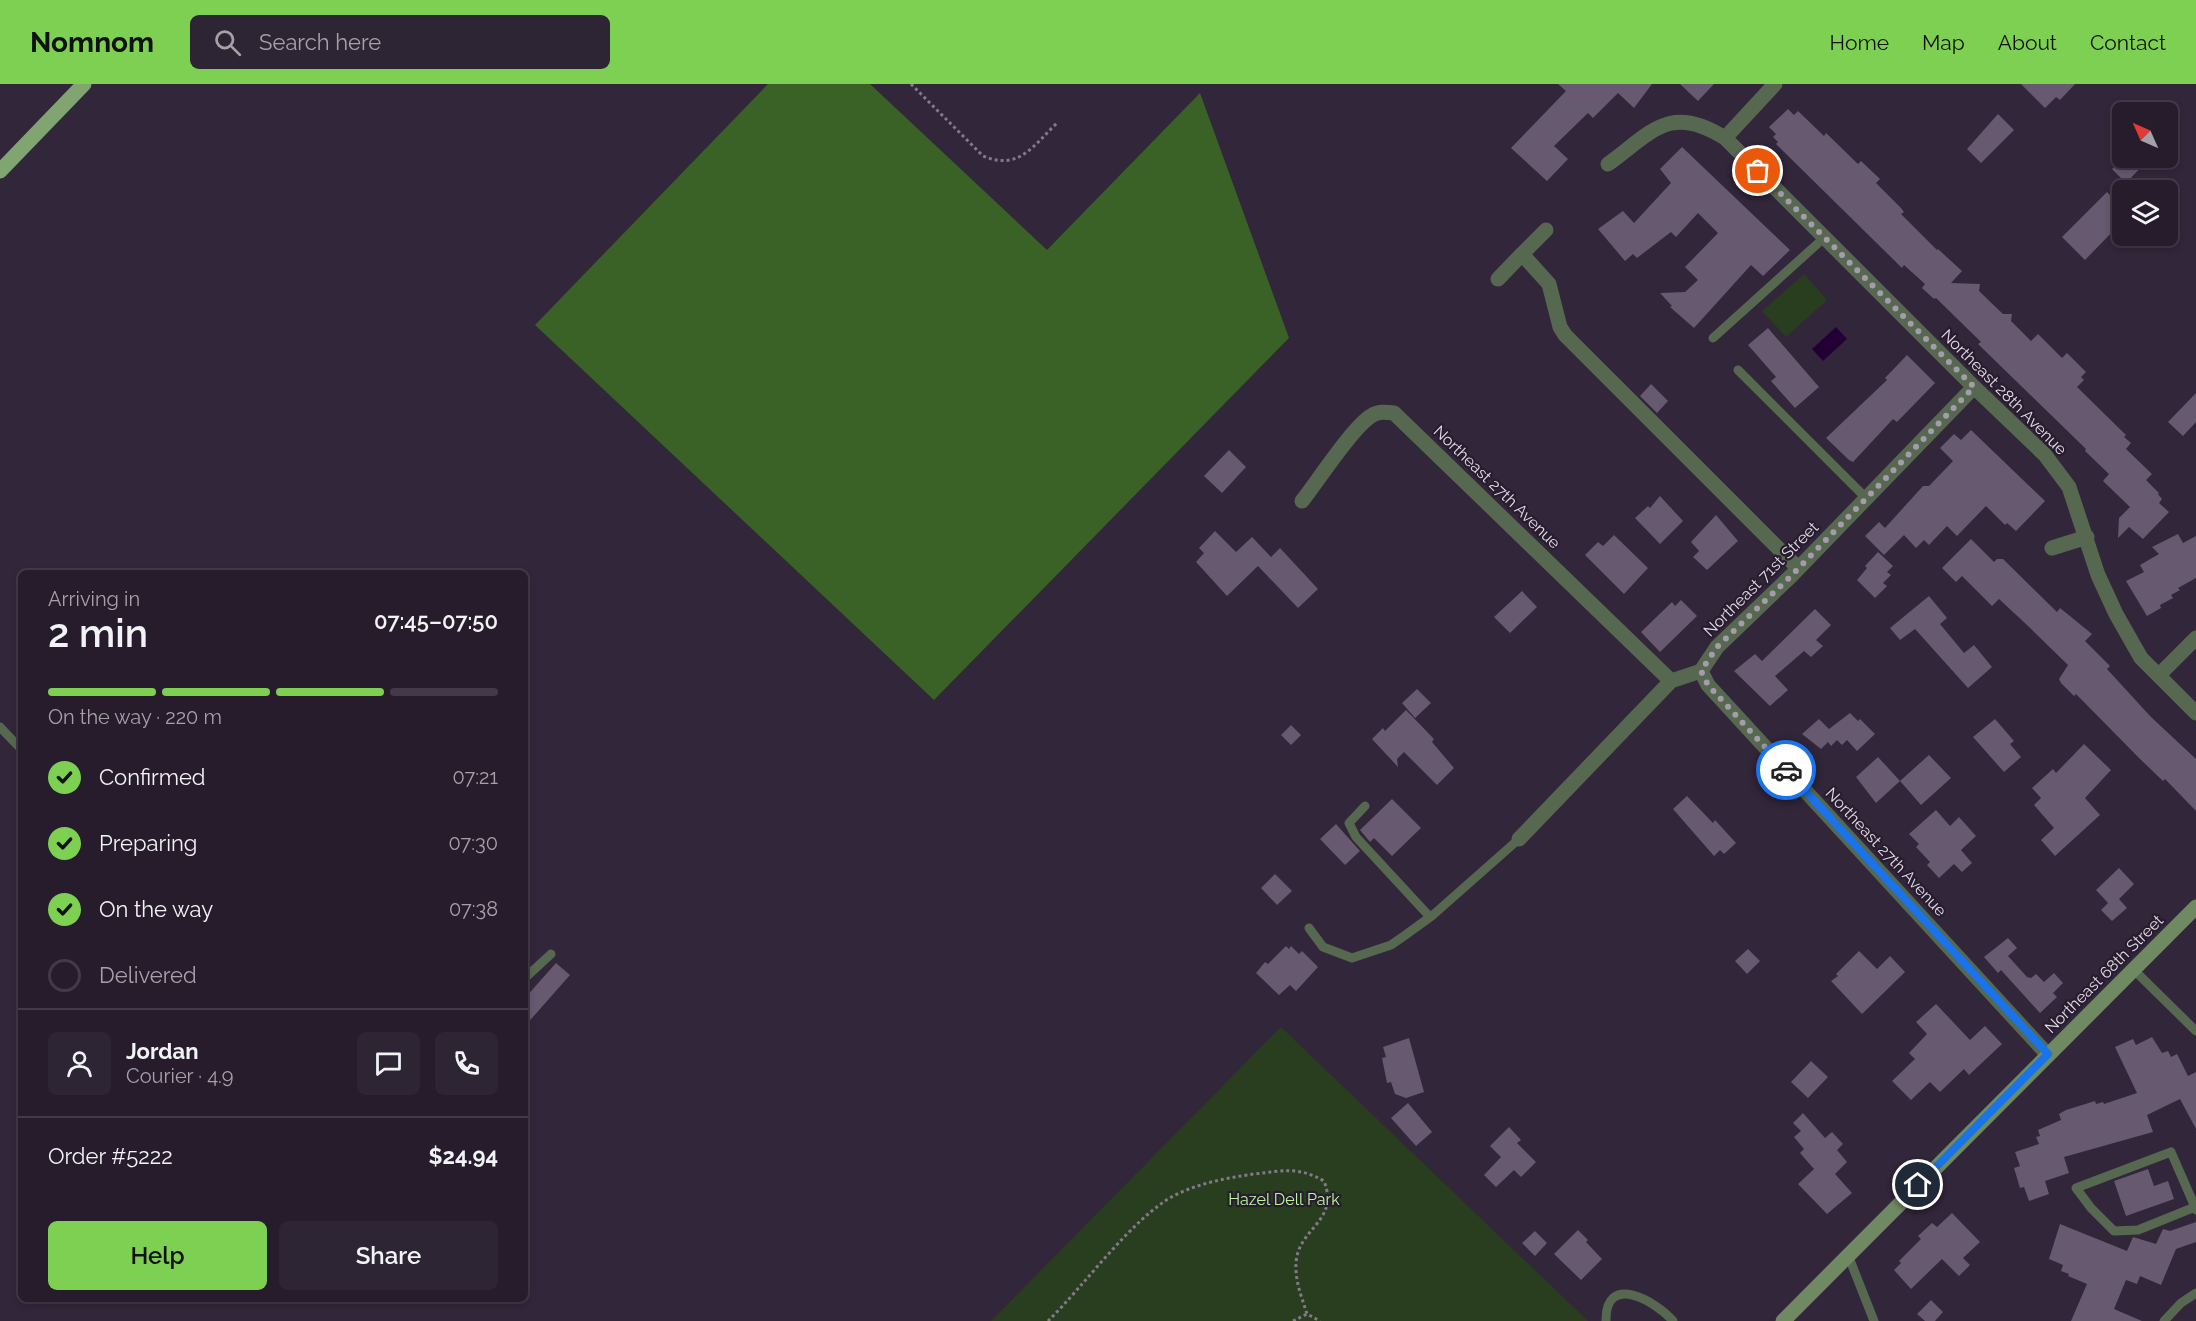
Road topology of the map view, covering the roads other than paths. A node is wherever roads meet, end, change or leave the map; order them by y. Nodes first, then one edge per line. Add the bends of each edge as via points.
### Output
1 (84, 84) edge
2 (1775, 84) edge
3 (1725, 138) junction
4 (1608, 164) dead end
5 (0, 171) edge
6 (1546, 230) dead end
7 (1825, 237) junction
8 (1522, 255) junction
9 (1498, 279) dead end
10 (1713, 338) dead end
11 (1738, 370) dead end
12 (1974, 387) junction
13 (1865, 497) junction
14 (1302, 501) dead end
15 (2087, 537) junction
16 (2052, 548) dead end
17 (1798, 568) junction
18 (2196, 638) edge
19 (1701, 671) junction
20 (2159, 675) junction
21 (1671, 681) junction
22 (2196, 713) edge
23 (0, 727) edge
24 (18, 746) edge
25 (1365, 806) dead end
26 (1519, 839) joint
27 (2196, 907) edge
28 (1430, 917) junction
29 (1309, 928) dead end
30 (551, 954) dead end
31 (2134, 970) junction
32 (528, 975) edge
33 (2196, 1031) edge
34 (2048, 1054) junction
35 (2196, 1208) edge
36 (1848, 1255) junction
37 (2196, 1293) edge
38 (1606, 1321) edge
39 (1673, 1321) edge
40 (1783, 1321) edge
41 (1874, 1321) edge
42 (2164, 1321) edge

1 - 5 main road
2 - 3 street
3 - 4 street, Northeast 28th Avenue via 1707,126 1674,120 1661,125
3 - 7 street, Northeast 28th Avenue
6 - 8 street
7 - 10 lane
7 - 12 street, Northeast 28th Avenue
8 - 9 street
8 - 17 street via 1550,284 1560,327 1571,342
11 - 13 lane
12 - 13 street, Northeast 71st Street
12 - 15 street, Northeast 28th Avenue via 2045,454 2069,487
13 - 17 street, Northeast 71st Street
14 - 21 street, Northeast 27th Avenue via 1371,416 1384,411 1394,413
15 - 16 street
15 - 20 street, Northeast 28th Avenue via 2098,575 2116,614 2141,658
17 - 19 street, Northeast 71st Street via 1717,647
18 - 20 street
19 - 21 street
19 - 34 street, Northeast 27th Avenue via 1708,685
20 - 22 street, Northeast 28th Avenue
21 - 26 street
23 - 24 lane
25 - 28 lane via 1349,823 1356,837
26 - 28 lane
27 - 31 street, Northeast 68th Street
28 - 29 lane via 1391,945 1352,958 1323,947
30 - 32 lane
31 - 33 lane
31 - 34 street, Northeast 68th Street
34 - 36 street, Northeast 68th Street
35 - 35 lane via 2171,1152 2076,1188 2114,1232 2138,1230
36 - 40 street, Northeast 68th Street
36 - 41 lane
37 - 42 lane
38 - 39 lane via 1608,1305 1627,1294 1653,1303

